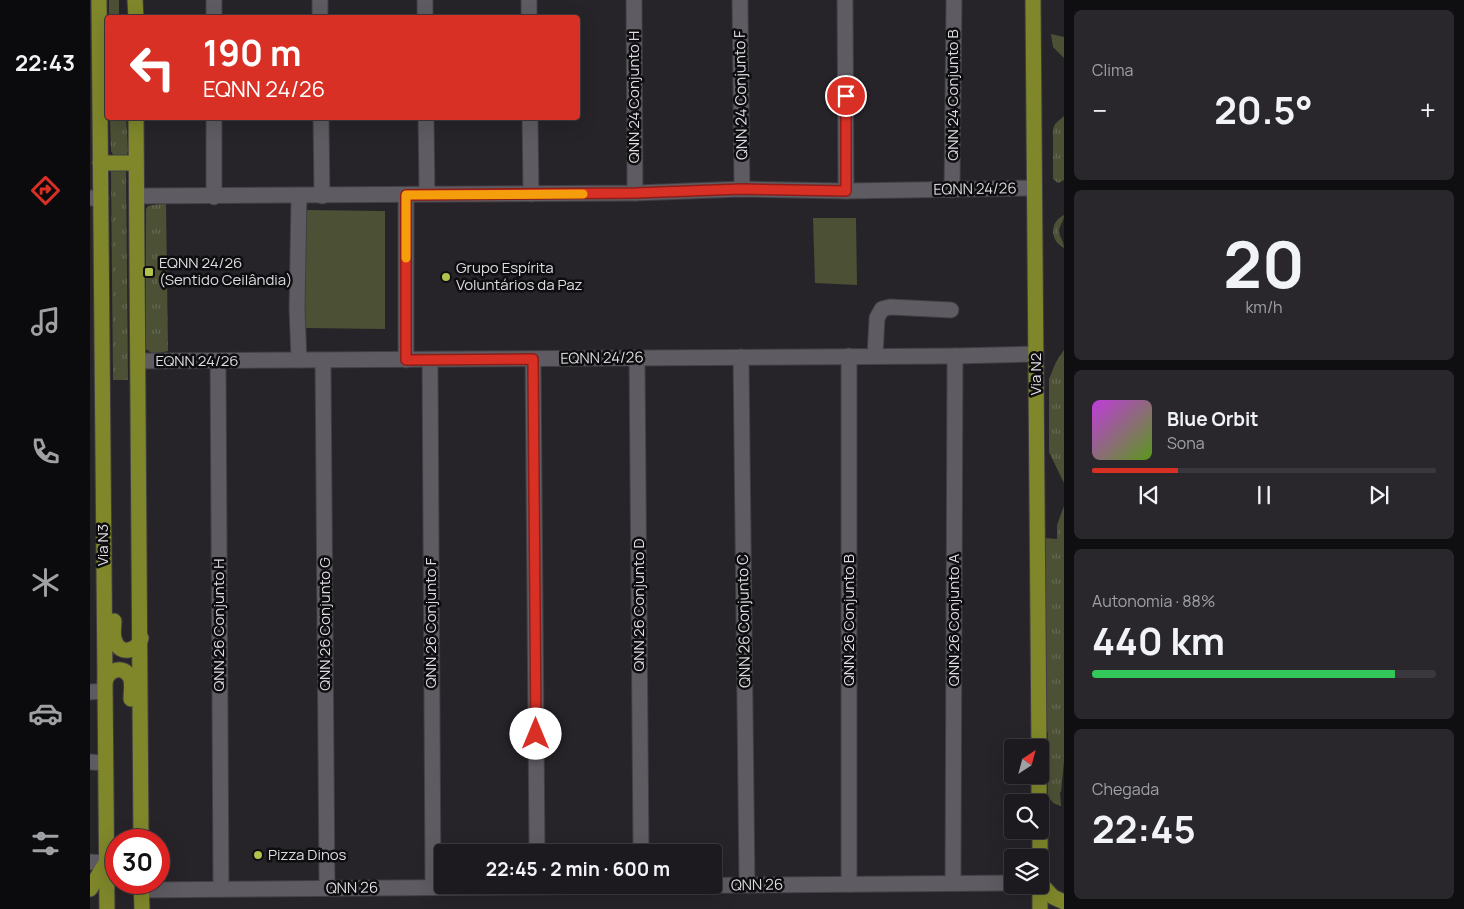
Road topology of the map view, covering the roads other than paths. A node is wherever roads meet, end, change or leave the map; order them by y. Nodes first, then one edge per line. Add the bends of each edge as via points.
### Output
1 (99, 0) edge
2 (125, 0) edge
3 (135, 0) edge
4 (214, 0) edge
5 (320, 0) edge
6 (425, 0) edge
7 (529, 0) edge
8 (634, 0) edge
9 (740, 0) edge
10 (845, 0) edge
11 (954, 0) edge
12 (1033, 0) edge
13 (126, 15) edge
14 (136, 15) edge
15 (214, 15) edge
16 (320, 15) edge
17 (425, 15) edge
18 (529, 15) edge
19 (136, 120) edge
20 (214, 120) edge
21 (321, 120) edge
22 (426, 120) edge
23 (530, 120) edge
24 (100, 163) junction
25 (136, 163) junction
26 (1034, 188) junction
27 (742, 189) junction
28 (952, 190) junction
29 (846, 191) junction
30 (635, 193) junction
31 (427, 194) junction
32 (531, 194) junction
33 (406, 195) junction
34 (137, 196) junction
35 (299, 196) junction
36 (322, 196) junction
37 (214, 197) junction
38 (95, 198) edge
39 (951, 310) dead end
40 (1036, 354) junction
41 (849, 356) junction
42 (875, 356) junction
43 (955, 356) junction
44 (741, 357) junction
45 (637, 358) junction
46 (533, 359) junction
47 (218, 360) junction
48 (299, 360) junction
49 (323, 360) junction
50 (406, 360) junction
51 (430, 360) junction
52 (138, 361) junction
53 (96, 364) edge
54 (103, 483) junction
55 (140, 638) junction
56 (99, 689) edge
57 (1039, 739) edge
58 (97, 762) edge
59 (141, 809) junction
60 (141, 829) edge
61 (537, 844) edge
62 (641, 844) edge
63 (105, 852) edge
64 (90, 862) edge
65 (105, 863) edge
66 (105, 865) edge
67 (953, 883) junction
68 (1004, 883) edge
69 (849, 884) junction
70 (722, 885) edge
71 (747, 885) junction
72 (433, 886) joint
73 (170, 887) edge
74 (327, 888) junction
75 (90, 889) edge
76 (221, 889) junction
77 (1049, 893) edge
78 (107, 894) edge
79 (141, 894) edge
80 (1040, 894) edge
81 (1064, 902) edge
82 (107, 909) edge
83 (142, 909) edge
84 (1040, 909) edge

1 - 24 main road, Via N3
2 - 13 main road
3 - 14 main road
4 - 15 street
5 - 16 street
6 - 17 street
7 - 18 street
8 - 30 street, QNN 24 Conjunto H
9 - 27 street, QNN 24 Conjunto F
10 - 29 street
11 - 28 street, QNN 24 Conjunto B
12 - 26 main road, Via N2
19 - 25 main road
20 - 37 street
21 - 36 street
22 - 31 street
23 - 32 street
24 - 25 main road
24 - 38 main road, Via N3
25 - 34 main road
26 - 28 street, EQNN 24/26
26 - 40 main road, Via N2
27 - 29 street, EQNN 24/26
27 - 30 street, EQNN 24/26
28 - 29 street, EQNN 24/26
30 - 32 street, EQNN 24/26
31 - 32 street, EQNN 24/26
31 - 33 street, EQNN 24/26
33 - 36 street, EQNN 24/26
33 - 50 street
34 - 37 street, EQNN 24/26
34 - 52 main road
35 - 36 street, EQNN 24/26
35 - 37 street, EQNN 24/26
35 - 48 street
38 - 53 main road, Via N3
39 - 42 street via 882,309 877,318
40 - 43 street, EQNN 24/26
40 - 57 main road, Via N2
41 - 42 street, EQNN 24/26
41 - 44 street, EQNN 24/26
41 - 69 street, QNN 26 Conjunto B
42 - 43 street, EQNN 24/26
43 - 67 street, QNN 26 Conjunto A
44 - 45 street, EQNN 24/26
44 - 71 street, QNN 26 Conjunto C
45 - 46 street, EQNN 24/26
45 - 62 street, QNN 26 Conjunto D
46 - 51 street, EQNN 24/26
46 - 61 street
47 - 48 street, EQNN 24/26
47 - 52 street, EQNN 24/26
47 - 76 street, QNN 26 Conjunto H
48 - 49 street, EQNN 24/26
49 - 50 street, EQNN 24/26
49 - 74 street, QNN 26 Conjunto G
50 - 51 street, EQNN 24/26
51 - 72 street, QNN 26 Conjunto F
52 - 55 main road
53 - 54 main road, Via N3
54 - 55 main road via 113,550 115,642 121,649 130,650 137,646
54 - 56 main road, Via N3
55 - 59 main road
56 - 58 main road, Via N3
56 - 59 main road via 108,674 116,670 125,672 130,678 131,762
58 - 63 main road, Via N3
59 - 60 main road
64 - 65 street
66 - 75 main road
67 - 68 street, QNN 26
67 - 69 street, QNN 26
69 - 71 street, QNN 26
70 - 71 street, QNN 26
72 - 74 street, QNN 26
73 - 76 street, QNN 26
74 - 76 street, QNN 26
77 - 81 main road
78 - 82 main road, Via N3
79 - 83 main road
80 - 84 main road

